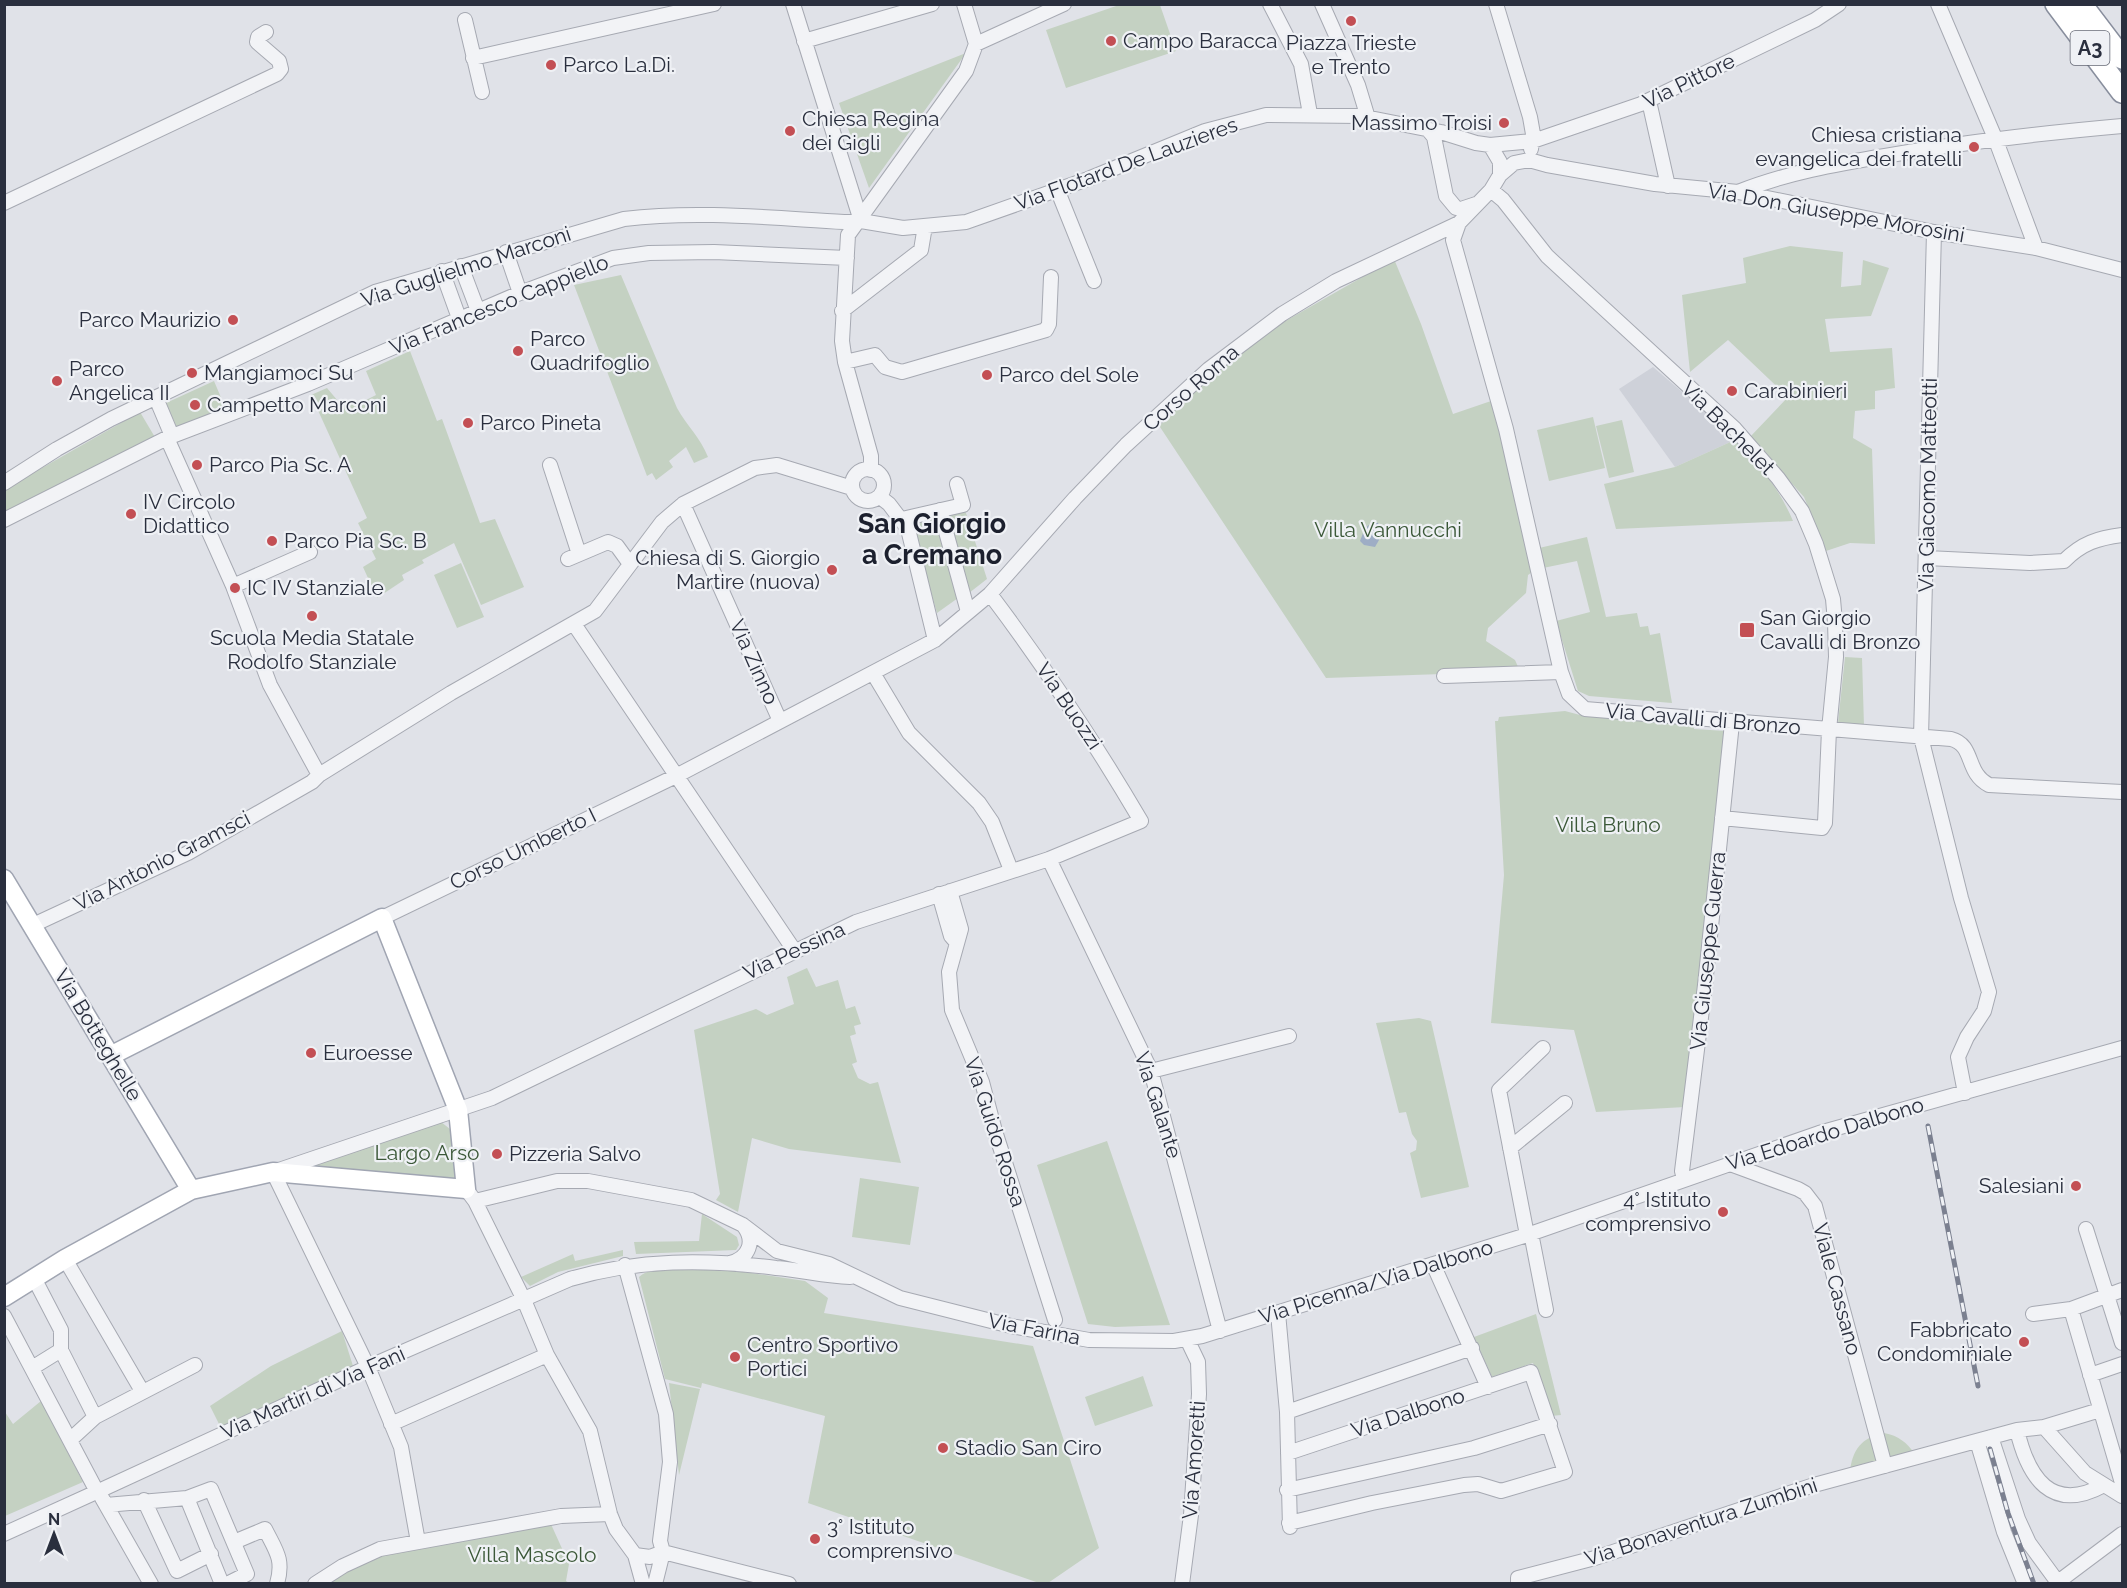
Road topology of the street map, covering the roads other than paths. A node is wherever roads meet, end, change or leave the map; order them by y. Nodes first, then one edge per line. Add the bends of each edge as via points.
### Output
1 (714, 4) edge
2 (793, 4) edge
3 (932, 4) edge
4 (964, 4) edge
5 (1064, 4) edge
6 (1270, 4) edge
7 (1322, 4) edge
8 (1496, 4) edge
9 (1839, 4) edge
10 (1938, 4) edge
11 (2056, 4) edge
12 (2081, 4) edge
13 (465, 20) dead end
14 (266, 32) dead end
15 (804, 41) junction
16 (976, 44) junction
17 (473, 58) junction
18 (2122, 58) edge
19 (482, 92) dead end
20 (2122, 92) edge
21 (1648, 101) junction
22 (1310, 114) junction
23 (1368, 118) junction
24 (2122, 126) edge
25 (1430, 130) junction
26 (1460, 138) junction
27 (1995, 138) junction
28 (1533, 141) junction
29 (1490, 145) junction
30 (1437, 151) junction
31 (1529, 160) junction
32 (1500, 176) junction
33 (1668, 186) junction
34 (1057, 189) junction
35 (1491, 190) junction
36 (1738, 192) junction
37 (4, 203) edge
38 (1476, 204) junction
39 (861, 221) junction
40 (1459, 223) junction
41 (925, 226) junction
42 (1934, 232) junction
43 (2036, 248) junction
44 (506, 252) junction
45 (847, 258) junction
46 (461, 266) junction
47 (2122, 270) edge
48 (442, 271) junction
49 (1051, 277) dead end
50 (1094, 281) dead end
51 (520, 293) junction
52 (478, 311) junction
53 (842, 311) junction
54 (459, 318) junction
55 (845, 362) junction
56 (152, 400) junction
57 (168, 438) junction
58 (550, 465) dead end
59 (871, 470) junction
60 (4, 483) edge
61 (957, 484) dead end
62 (852, 488) junction
63 (880, 497) junction
64 (684, 504) junction
65 (940, 510) junction
66 (902, 519) junction
67 (4, 520) edge
68 (2122, 535) edge
69 (310, 552) dead end
70 (1927, 558) junction
71 (630, 564) junction
72 (233, 586) junction
73 (990, 594) junction
74 (968, 612) junction
75 (574, 624) junction
76 (935, 640) junction
77 (1560, 672) junction
78 (873, 673) junction
79 (1444, 676) dead end
80 (780, 721) junction
81 (1732, 723) junction
82 (1829, 730) junction
83 (1921, 737) junction
84 (320, 775) junction
85 (676, 776) junction
86 (2122, 792) edge
87 (1722, 818) junction
88 (1141, 821) joint
89 (1049, 859) junction
90 (1011, 870) junction
91 (4, 879) edge
92 (944, 892) junction
93 (382, 918) junction
94 (33, 925) junction
95 (794, 950) junction
96 (1289, 1035) dead end
97 (1543, 1048) dead end
98 (2122, 1048) edge
99 (110, 1056) junction
100 (1151, 1071) junction
101 (1965, 1093) junction
102 (1565, 1103) dead end
103 (458, 1110) junction
104 (1510, 1148) junction
105 (1730, 1164) junction
106 (273, 1172) junction
107 (1684, 1179) junction
108 (191, 1190) junction
109 (471, 1195) junction
110 (742, 1225) junction
111 (2086, 1229) dead end
112 (1529, 1234) junction
113 (65, 1259) junction
114 (728, 1263) junction
115 (1433, 1264) junction
116 (625, 1265) junction
117 (855, 1277) junction
118 (34, 1278) junction
119 (2122, 1290) edge
120 (2107, 1295) junction
121 (4, 1297) edge
122 (524, 1300) junction
123 (2071, 1309) junction
124 (1546, 1310) dead end
125 (1278, 1313) junction
126 (2033, 1314) dead end
127 (4, 1316) edge
128 (1055, 1320) dead end
129 (1220, 1330) junction
130 (1187, 1339) junction
131 (2122, 1342) edge
132 (1472, 1348) junction
133 (61, 1350) junction
134 (547, 1355) junction
135 (2122, 1364) edge
136 (195, 1365) dead end
137 (368, 1367) junction
138 (32, 1368) junction
139 (2090, 1375) junction
140 (1488, 1387) junction
141 (142, 1391) junction
142 (2100, 1410) junction
143 (1287, 1412) junction
144 (95, 1417) junction
145 (392, 1424) junction
146 (1550, 1424) junction
147 (2044, 1427) junction
148 (2017, 1430) junction
149 (2122, 1433) edge
150 (1991, 1437) junction
151 (2108, 1437) junction
152 (69, 1440) junction
153 (1977, 1441) junction
154 (1288, 1453) junction
155 (1885, 1466) junction
156 (2122, 1483) edge
157 (2104, 1485) junction
158 (1287, 1490) junction
159 (99, 1494) junction
160 (2122, 1496) edge
161 (187, 1497) junction
162 (144, 1500) junction
163 (610, 1514) junction
164 (4, 1534) edge
165 (2122, 1534) edge
166 (234, 1542) junction
167 (418, 1542) junction
168 (663, 1552) junction
169 (211, 1554) junction
170 (635, 1555) junction
171 (1518, 1581) edge
172 (2059, 1583) edge
173 (151, 1584) edge
174 (222, 1584) edge
175 (227, 1584) edge
176 (278, 1584) edge
177 (315, 1584) edge
178 (643, 1584) edge
179 (655, 1584) edge
180 (789, 1584) edge
181 (1182, 1584) edge
182 (2025, 1584) edge

1 - 17 street
2 - 15 street
3 - 15 street
4 - 16 street
5 - 16 street
6 - 22 street via 1301,64
7 - 23 street via 1358,85
8 - 28 street via 1521,80
9 - 21 street, Via Pittore via 1815,20
10 - 27 street
11 - 20 highway, A3
12 - 18 highway, A3
13 - 17 street
14 - 37 street via 257,42 279,61 281,69 277,74
15 - 39 street
16 - 39 street via 966,71
17 - 19 street
21 - 28 street, Via Pittore
21 - 33 street
22 - 23 street, Via Flotard De Lauzieres
22 - 34 street, Via Flotard De Lauzieres via 1259,116 1205,131
23 - 25 street, Via Flotard De Lauzieres
24 - 27 street
25 - 26 street, Via Flotard De Lauzieres
25 - 30 street
26 - 29 street
26 - 30 street via 1448,141
27 - 36 street via 1782,176
27 - 43 street
28 - 29 street, Via Pittore
28 - 31 street
29 - 32 street via 1500,162
30 - 38 street via 1450,203 1461,209
31 - 32 street via 1514,164
31 - 33 street, Via Don Giuseppe Morosini
32 - 35 street
33 - 36 street, Via Don Giuseppe Morosini
34 - 41 street, Via Flotard De Lauzieres via 966,222
34 - 50 street
35 - 38 street
35 - 82 street, Via Bachelet via 1546,256 1735,429 1802,511 1833,599 1836,657
36 - 42 street, Via Don Giuseppe Morosini
38 - 40 street
39 - 41 street, Via Flotard De Lauzieres via 903,228
39 - 44 street, Via Guglielmo Marconi via 665,214 624,219
39 - 45 street via 851,228
40 - 73 street, Corso Roma via 1336,281 1282,314 1209,369 1089,483
40 - 77 street, Via Cavalli di Bronzo via 1455,254 1508,440
41 - 53 street via 921,250
42 - 43 street, Via Don Giuseppe Morosini
42 - 70 street, Via Giacomo Matteotti
43 - 47 street, Via Don Giuseppe Morosini
44 - 46 street, Via Guglielmo Marconi
44 - 51 street
45 - 51 street, Via Francesco Cappiello via 649,253 613,258
45 - 53 street
46 - 48 street, Via Guglielmo Marconi
46 - 52 street
48 - 54 street
48 - 56 street, Via Guglielmo Marconi via 375,292
49 - 55 street via 1050,324 1046,330 902,372 885,367 875,355
51 - 52 street, Via Francesco Cappiello
52 - 54 street, Via Francesco Cappiello
53 - 55 street
54 - 57 street, Via Francesco Cappiello via 308,384
55 - 59 street via 871,456
56 - 57 street
56 - 60 street, Via Guglielmo Marconi via 84,433
57 - 67 street, Via Francesco Cappiello
57 - 72 street
58 - 71 street via 573,557 608,542 617,546
59 - 62 street via 859,472
59 - 63 street via 882,477 884,491
61 - 65 street via 963,505
62 - 63 street via 864,501
62 - 64 street, Via Antonio Gramsci via 777,465 755,468
63 - 66 street
64 - 71 street, Via Antonio Gramsci via 662,522
64 - 80 street, Via Zinno
65 - 66 street
65 - 74 street
66 - 76 street via 908,529
68 - 70 street via 2096,538 2064,561
69 - 72 street
70 - 83 street, Via Giacomo Matteotti
71 - 75 street, Via Antonio Gramsci via 595,611
72 - 84 street via 270,685
73 - 74 street, Corso Roma
73 - 88 street, Via Buozzi via 1027,643
74 - 76 street, Corso Roma
75 - 84 street, Via Antonio Gramsci via 451,693
75 - 85 street
76 - 78 street, Corso Umberto I
77 - 79 street
77 - 81 street, Via Cavalli di Bronzo via 1569,694 1585,709
78 - 80 street, Corso Umberto I
78 - 90 street via 909,734 979,803 992,822
80 - 85 street, Corso Umberto I
81 - 82 street, Via Cavalli di Bronzo
81 - 87 street, Via Giuseppe Guerra
82 - 83 street, Via Cavalli di Bronzo
82 - 87 street, Via Bachelet via 1826,823 1822,828
83 - 86 street, Via Cavalli di Bronzo via 1960,741 1976,777 1989,785
83 - 101 street, Via Giacomo Matteotti via 1989,992 1984,1011 1958,1057
84 - 94 street, Via Antonio Gramsci via 188,853
85 - 93 street, Corso Umberto I
85 - 95 street
87 - 107 street, Via Giuseppe Guerra
88 - 89 street, Via Pessina
89 - 90 street, Via Pessina
89 - 100 street, Via Galante
90 - 92 street, Via Pessina
91 - 94 main road, Via Botteghelle
92 - 95 street, Via Pessina via 856,922
92 - 128 street, Via Guido Rossa via 951,936 957,943 949,972 951,1010 982,1082
93 - 99 main road, Corso Umberto I
93 - 103 main road
94 - 99 main road, Via Botteghelle
95 - 103 street, Via Pessina via 492,1098
96 - 100 street
97 - 104 street via 1499,1090
98 - 101 street, Via Edoardo Dalbono
99 - 108 main road, Via Botteghelle
100 - 129 street, Via Galante
101 - 105 street, Via Edoardo Dalbono via 1819,1133
102 - 104 street
103 - 106 street
103 - 109 main road
104 - 112 street
105 - 107 street, Via Edoardo Dalbono
105 - 155 street, Viale Cassano via 1805,1192 1815,1206
106 - 108 main road
106 - 109 main road
106 - 137 street
107 - 112 street, Via Edoardo Dalbono
108 - 113 main road
109 - 110 street, Via Farina via 557,1181 588,1181 691,1200
109 - 122 street
110 - 114 street via 749,1237 748,1251 738,1261
110 - 117 street, Via Farina via 777,1251 829,1264
111 - 120 street
112 - 115 street, Via Picenna/Via Dalbono
112 - 124 street
113 - 118 main road
113 - 141 street
114 - 116 street, Via Farina via 663,1261
114 - 117 street, Via Farina
115 - 125 street, Via Picenna/Via Dalbono
115 - 132 street, Via Dalbono
116 - 122 street, Via Farina via 570,1279
116 - 168 street via 666,1414 670,1462 660,1541
117 - 130 street, Via Farina via 900,1298 1011,1326 1089,1340
118 - 121 main road
118 - 133 street via 61,1330
119 - 120 street
120 - 123 street
120 - 131 street
122 - 134 street
122 - 137 street, Via Martiri di Via Fani
123 - 126 street
123 - 139 street
125 - 129 street, Via Picenna/Via Dalbono
125 - 143 street
127 - 138 street
129 - 130 street, Via Farina
130 - 181 street, Via Amoretti via 1198,1362 1199,1394
132 - 140 street, Via Dalbono
132 - 143 street, Via Dalbono
133 - 138 street
133 - 144 street
134 - 145 street
134 - 163 street via 590,1431
135 - 139 street
136 - 141 street
137 - 145 street
137 - 159 street, Via Martiri di Via Fani
138 - 152 street
139 - 142 street
140 - 146 street via 1531,1372
140 - 154 street, Via Dalbono
141 - 144 street
142 - 147 street, Via Bonaventura Zumbini
142 - 151 street
143 - 154 street
144 - 152 street
145 - 167 street via 401,1447
146 - 158 street via 1474,1448
146 - 158 street via 1565,1472 1501,1491 1478,1484 1464,1485 1372,1503 1290,1525
147 - 148 street, Via Bonaventura Zumbini
147 - 157 street via 2085,1473
148 - 150 street, Via Bonaventura Zumbini
148 - 157 street via 2023,1456 2041,1485 2074,1496
149 - 151 street
150 - 153 street, Via Bonaventura Zumbini
150 - 172 street via 2029,1543
151 - 156 street
152 - 159 street
153 - 155 street, Via Bonaventura Zumbini
153 - 182 street via 2004,1532
154 - 158 street
155 - 171 street, Via Bonaventura Zumbini
157 - 160 street
159 - 162 street
159 - 164 street, Via Martiri di Via Fani
159 - 173 street
161 - 162 street
161 - 166 street via 211,1489
161 - 169 street
162 - 169 street via 177,1571
163 - 167 street via 561,1516
163 - 170 street
165 - 172 street
166 - 175 street via 247,1574
166 - 176 street via 265,1529 281,1562
167 - 177 street via 380,1550
168 - 170 street via 650,1557
168 - 179 street
168 - 180 street
169 - 174 street
170 - 178 street

